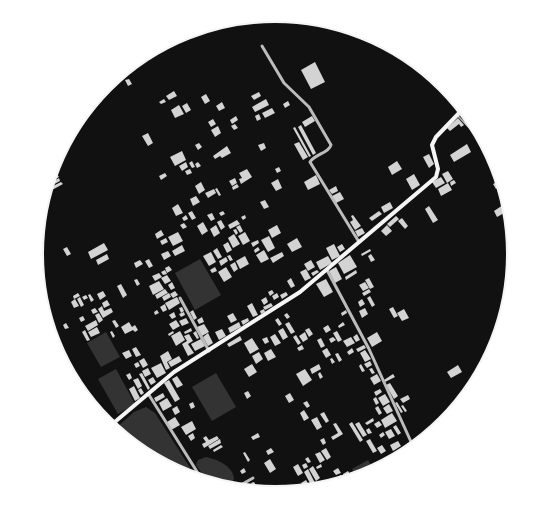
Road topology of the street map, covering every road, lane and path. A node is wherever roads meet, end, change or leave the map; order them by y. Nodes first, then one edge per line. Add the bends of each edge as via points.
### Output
1 (262, 46) dead end
2 (458, 116) joint
3 (472, 131) edge
4 (359, 242) junction
5 (327, 270) junction
6 (180, 298) dead end
7 (209, 351) junction
8 (149, 395) junction
9 (115, 422) edge
10 (411, 442) edge
11 (198, 473) edge
12 (253, 478) dead end
13 (243, 484) edge

1 - 4 street via 284,83 309,107 331,145 310,162
2 - 3 lane
2 - 4 main road via 436,137 432,145 438,169 436,177
4 - 5 main road
5 - 7 main road via 300,292
5 - 10 street via 369,349
6 - 7 street
7 - 8 main road via 174,372
8 - 9 main road
8 - 11 street
12 - 13 street

